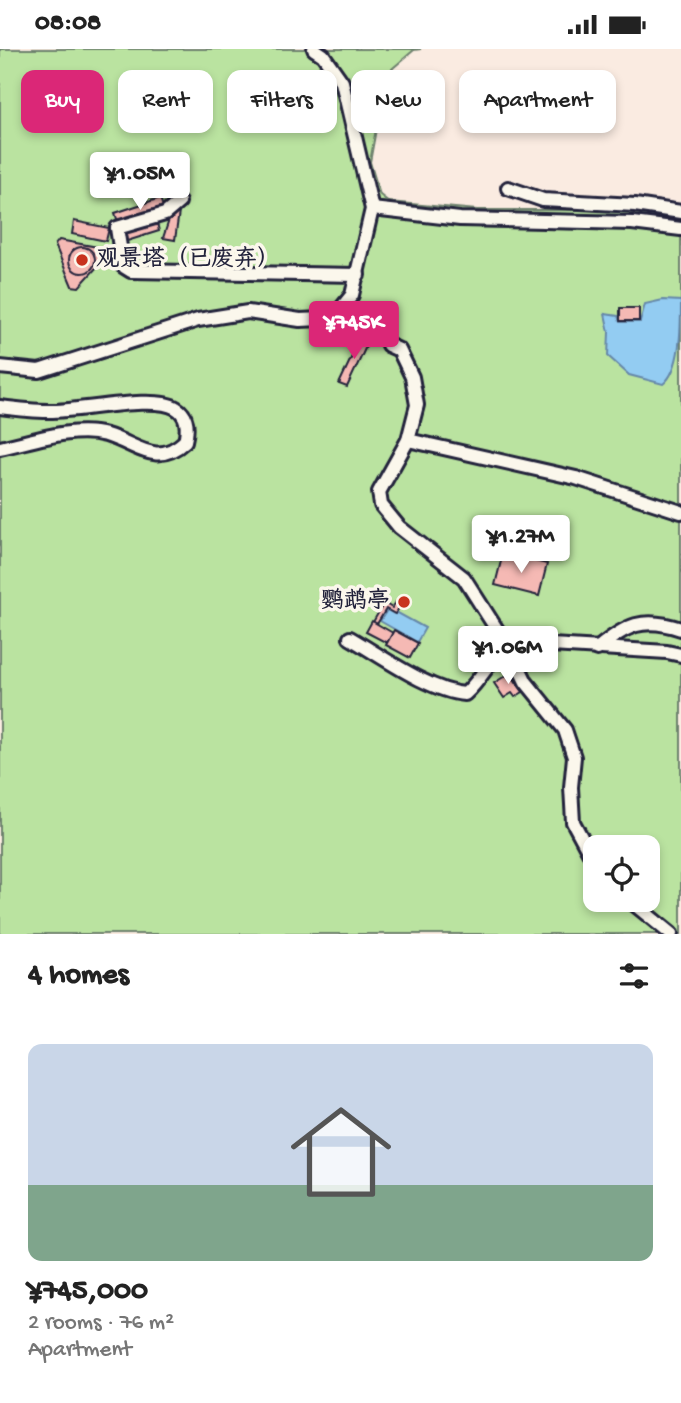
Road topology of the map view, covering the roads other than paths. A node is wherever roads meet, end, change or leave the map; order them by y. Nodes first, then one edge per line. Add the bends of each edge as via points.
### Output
1 (314, 49) edge
2 (508, 188) dead end
3 (179, 202) dead end
4 (372, 209) junction
5 (681, 212) edge
6 (681, 229) edge
7 (358, 275) junction
8 (388, 345) dead end
9 (0, 367) edge
10 (0, 407) edge
11 (408, 440) junction
12 (0, 448) edge
13 (681, 512) edge
14 (681, 629) edge
15 (350, 638) dead end
16 (597, 649) junction
17 (510, 650) junction
18 (681, 655) edge
19 (583, 841) edge
20 (644, 912) edge
21 (671, 934) edge

1 - 4 street via 342,82
2 - 5 street via 543,200
3 - 7 street via 165,214 117,228 123,266 131,271
4 - 6 street via 460,219 632,223
4 - 7 street
7 - 9 street via 346,303 321,319 248,312 198,320 39,371
8 - 11 street via 399,350 412,377 416,405
10 - 12 street via 49,411 168,404 179,409 187,431 185,441 166,455 90,432
11 - 13 street via 576,478
11 - 17 street via 379,492 381,505 399,527 464,578
14 - 16 street via 641,622 621,629
15 - 17 street via 453,693 465,694 494,656
16 - 17 street via 551,645
16 - 18 street
17 - 19 street via 526,683 565,730 574,757 570,787 573,822
20 - 21 street

